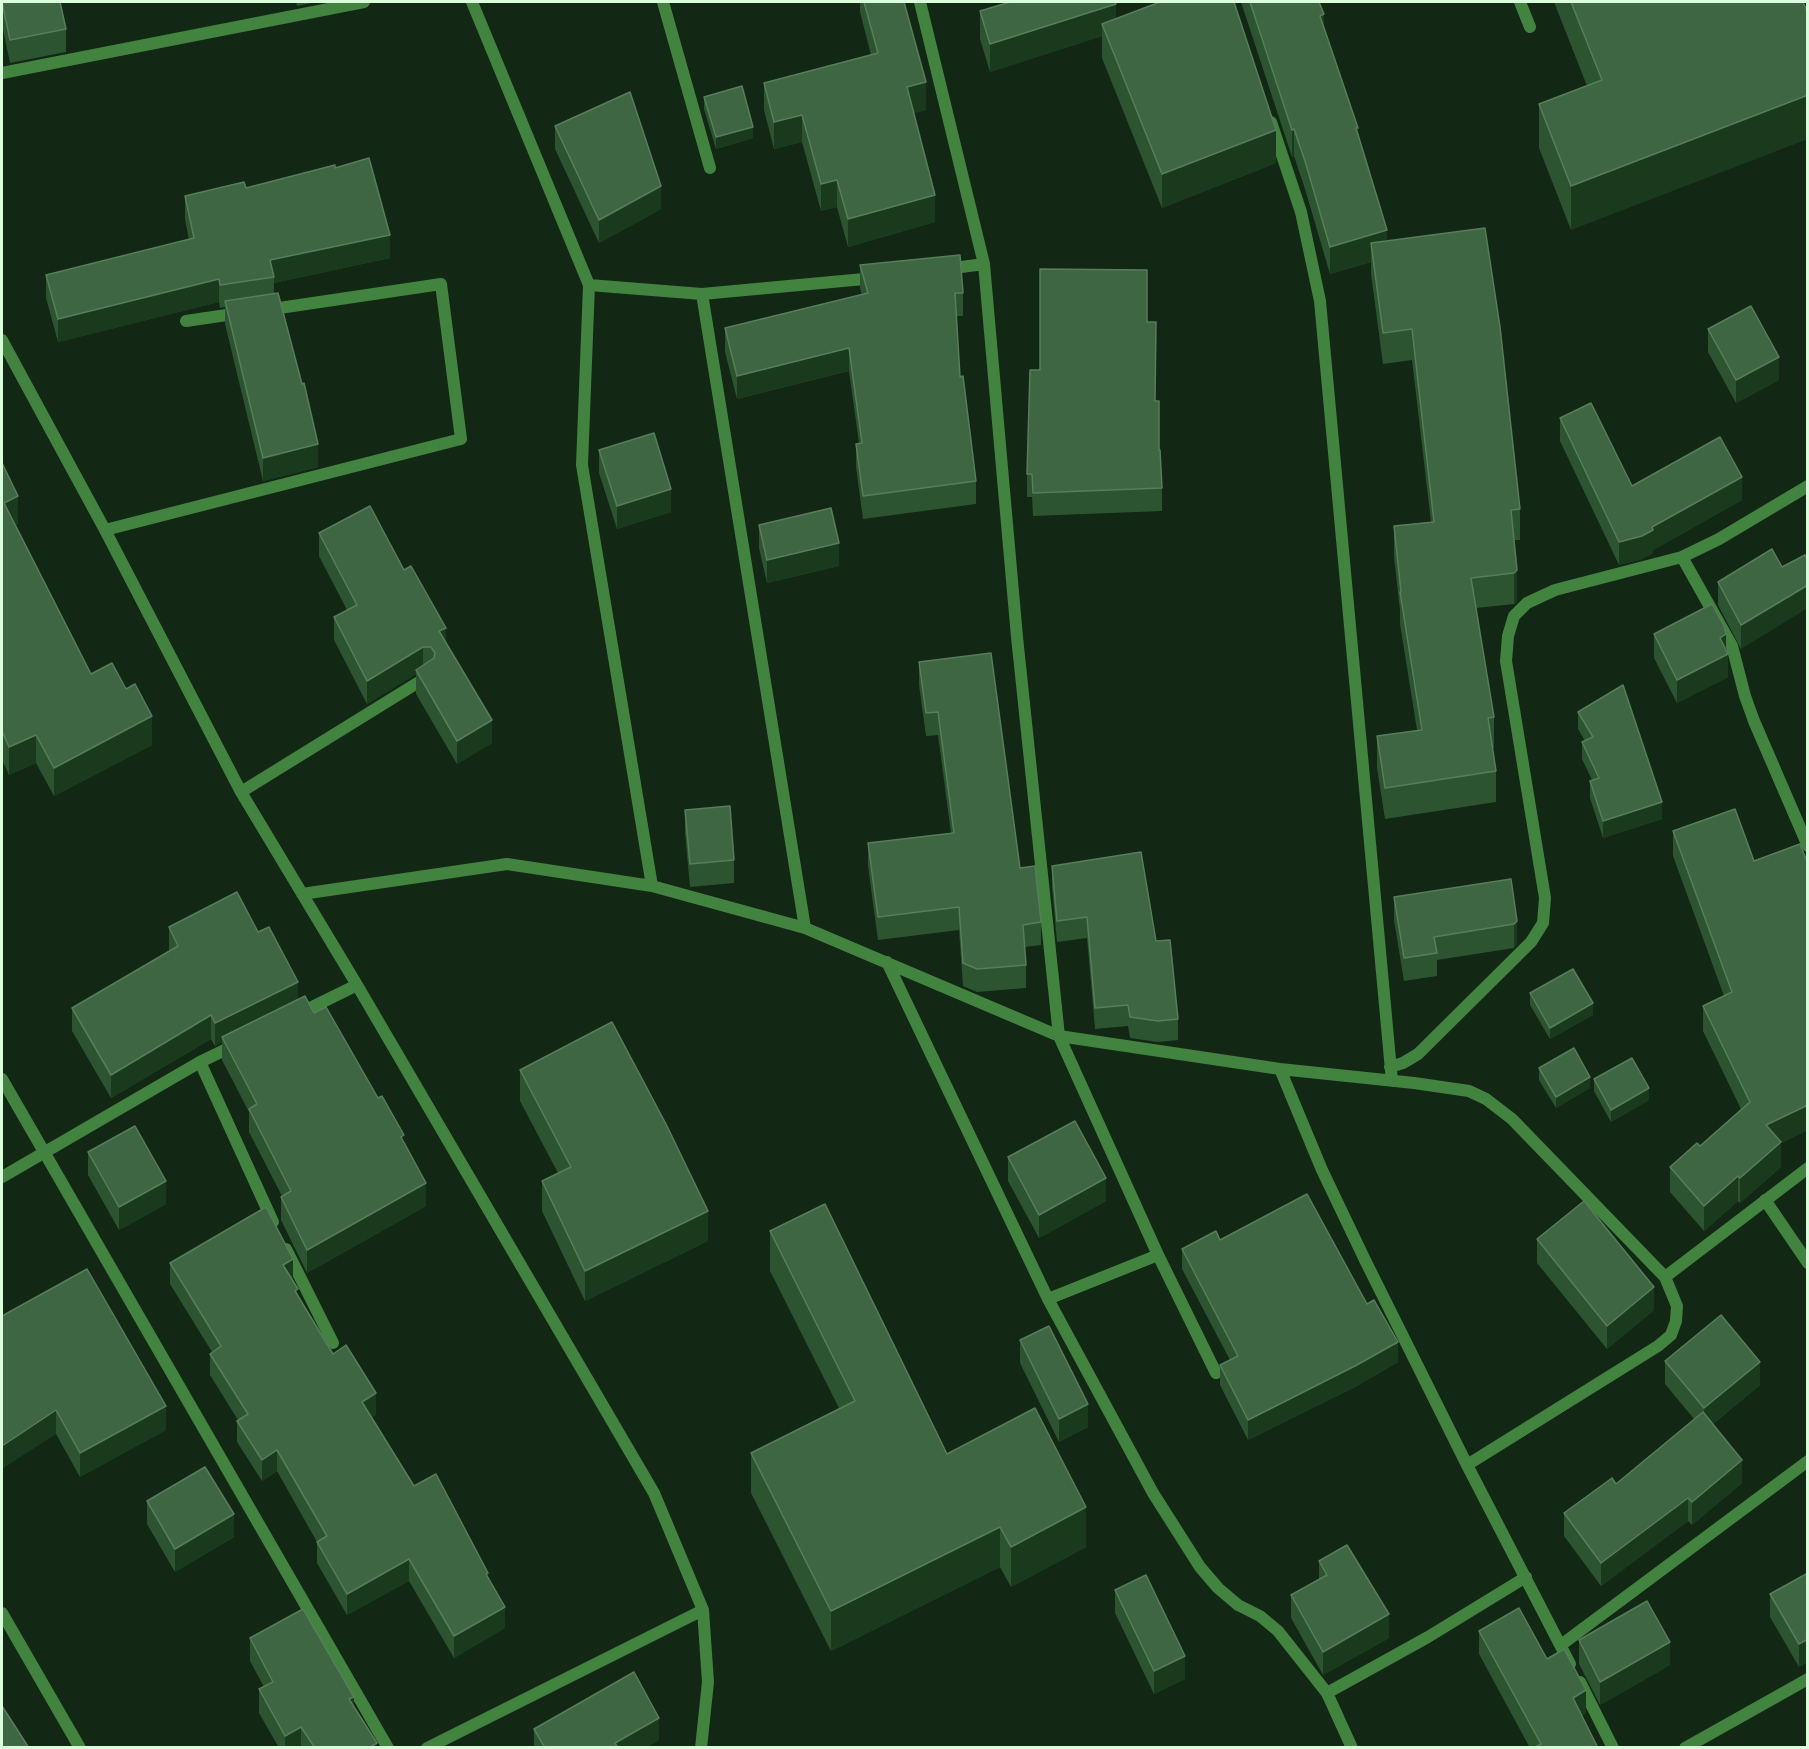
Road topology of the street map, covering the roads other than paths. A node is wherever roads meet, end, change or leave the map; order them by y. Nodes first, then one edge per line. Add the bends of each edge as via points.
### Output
1 (364, 2) edge
2 (472, 2) edge
3 (663, 2) edge
4 (920, 2) edge
5 (1520, 2) edge
6 (1530, 27) dead end
7 (2, 73) edge
8 (1268, 112) edge
9 (710, 168) dead end
10 (984, 264) junction
11 (929, 271) edge
12 (885, 277) edge
13 (589, 285) junction
14 (702, 294) junction
15 (186, 321) dead end
16 (2, 340) edge
17 (1808, 486) edge
18 (105, 530) junction
19 (1682, 556) junction
20 (427, 677) edge
21 (241, 792) junction
22 (1808, 846) edge
23 (652, 886) junction
24 (302, 894) junction
25 (805, 928) junction
26 (886, 962) junction
27 (357, 985) junction
28 (284, 1021) edge
29 (1059, 1036) junction
30 (242, 1042) edge
31 (200, 1062) junction
32 (1390, 1067) junction
33 (1280, 1069) junction
34 (2, 1079) edge
35 (1392, 1081) junction
36 (44, 1152) junction
37 (1808, 1168) edge
38 (2, 1177) edge
39 (1765, 1200) junction
40 (1158, 1255) junction
41 (1808, 1263) edge
42 (1665, 1276) junction
43 (1048, 1299) junction
44 (333, 1343) dead end
45 (1216, 1373) dead end
46 (1808, 1461) edge
47 (1467, 1465) junction
48 (1526, 1577) junction
49 (703, 1610) junction
50 (2, 1613) edge
51 (1561, 1645) junction
52 (1808, 1679) edge
53 (1327, 1693) junction
54 (80, 1748) edge
55 (388, 1748) edge
56 (427, 1748) edge
57 (701, 1748) edge
58 (1352, 1748) edge
59 (1613, 1748) edge
60 (1685, 1748) edge

1 - 7 street
2 - 13 street
3 - 9 street
4 - 10 street
5 - 6 street
8 - 32 street via 1301,212 1320,301
10 - 11 street
10 - 29 street via 1017,637
12 - 14 street
13 - 14 street
13 - 23 street via 582,465
14 - 25 street
15 - 18 street via 441,284 461,439
16 - 18 street
17 - 19 street via 1719,539
18 - 21 street
19 - 22 street via 1732,646 1754,721
19 - 32 street via 1555,590 1527,603 1514,616 1506,661 1545,898 1543,923 1531,942 1418,1054
20 - 21 street
21 - 24 street
23 - 24 street via 507,864
23 - 25 street
24 - 27 street
25 - 26 street
26 - 29 street
26 - 43 street
27 - 28 street
27 - 49 street via 654,1493
29 - 33 street
29 - 40 street
30 - 31 street
31 - 36 street
31 - 44 street via 270,1217
32 - 35 street
33 - 35 street
33 - 47 street via 1327,1180
34 - 36 street
35 - 42 street via 1469,1091 1486,1099 1512,1119
36 - 38 street
36 - 55 street
37 - 39 street
39 - 41 street
39 - 42 street
40 - 43 street
40 - 45 street
42 - 47 street via 1677,1306 1671,1335
43 - 53 street via 1153,1493 1200,1567 1238,1605 1278,1631
46 - 51 street
47 - 48 street
48 - 51 street
48 - 53 street
49 - 56 street
49 - 57 street via 708,1682
50 - 54 street
51 - 59 street
52 - 60 street
53 - 58 street

